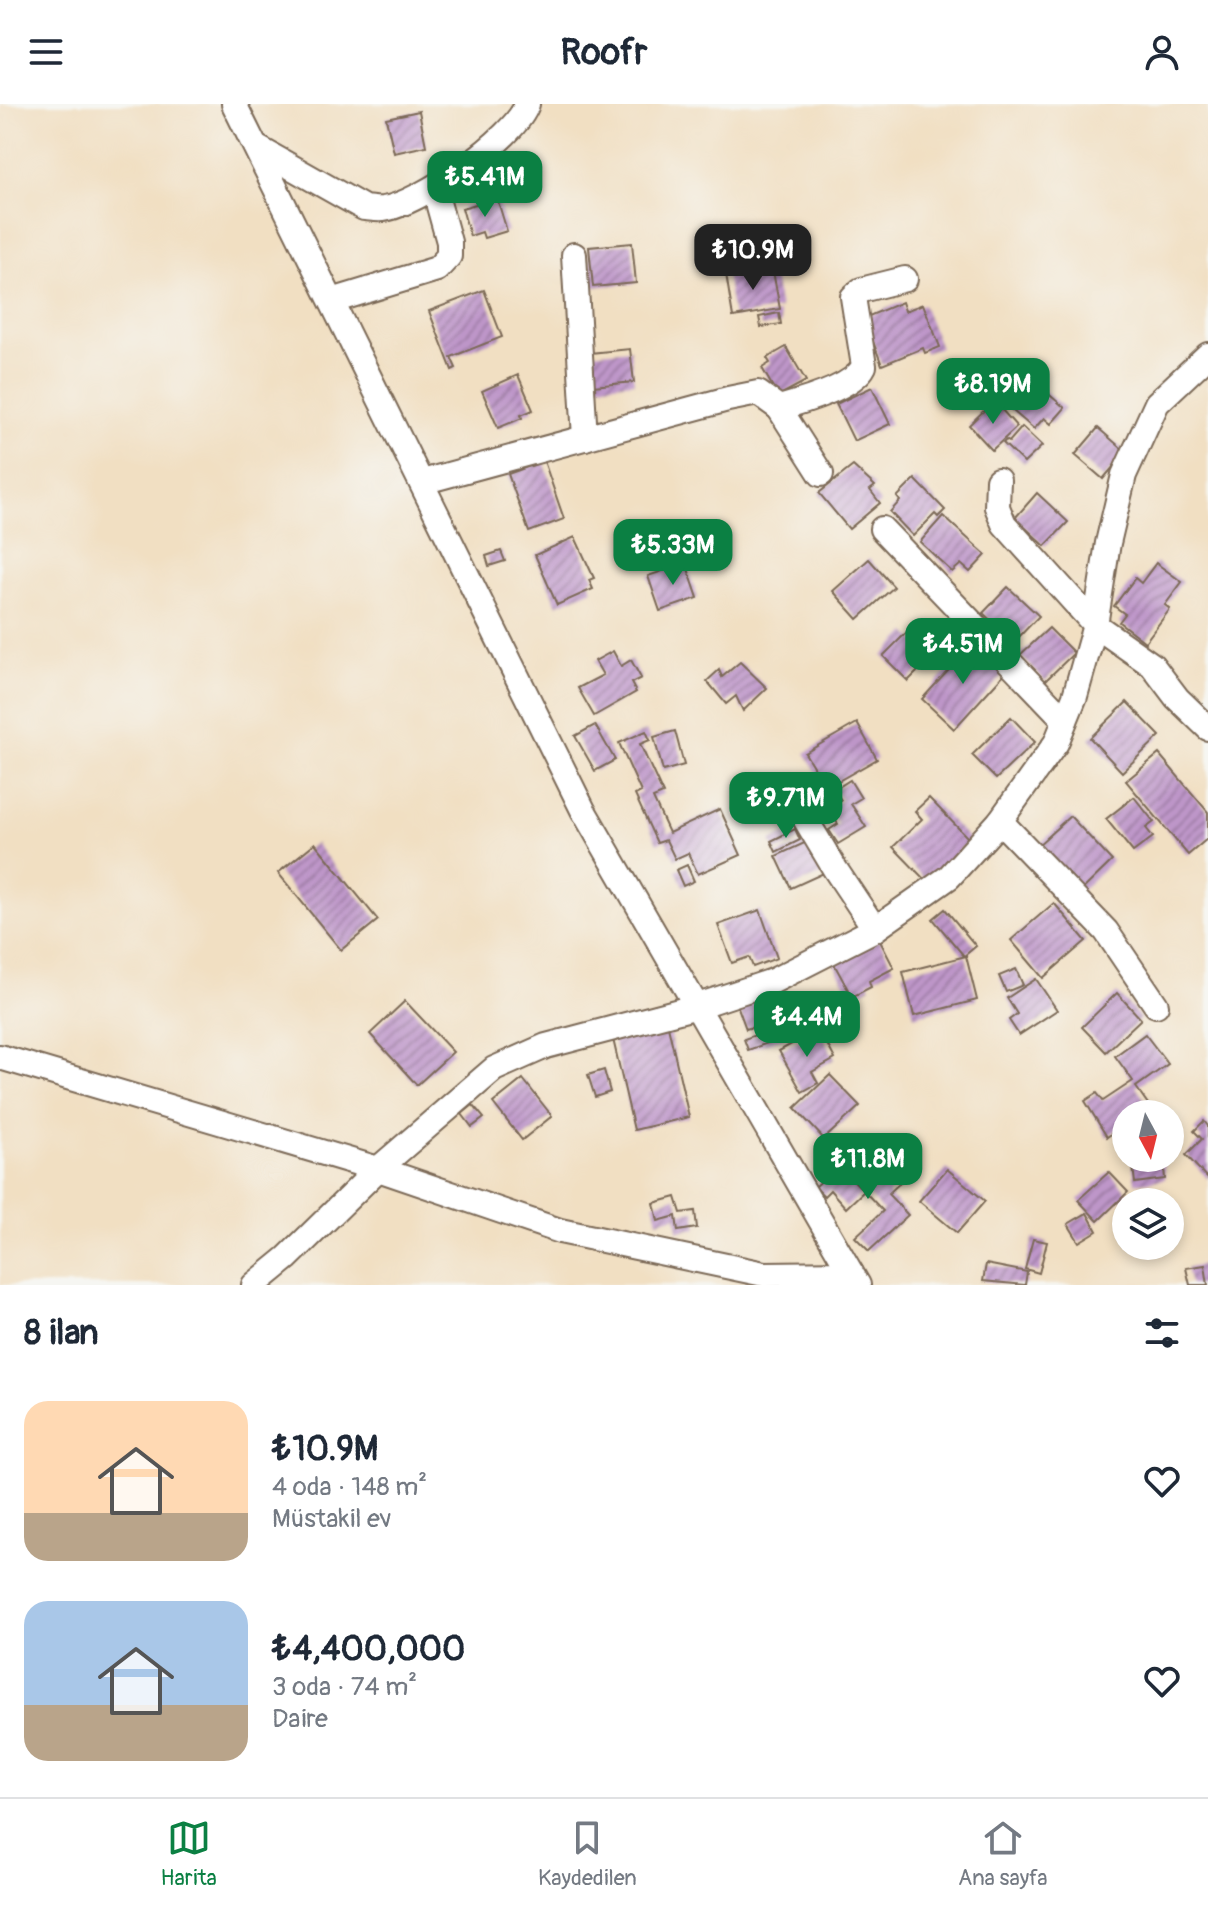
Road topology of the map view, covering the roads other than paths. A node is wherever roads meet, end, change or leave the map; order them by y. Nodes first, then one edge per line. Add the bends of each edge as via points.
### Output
1 (234, 104) edge
2 (527, 104) edge
3 (256, 147) junction
4 (439, 206) dead end
5 (574, 255) dead end
6 (905, 279) dead end
7 (332, 301) junction
8 (1208, 355) edge
9 (779, 408) junction
10 (585, 438) junction
11 (821, 474) dead end
12 (998, 480) dead end
13 (422, 482) junction
14 (882, 529) dead end
15 (1095, 625) junction
16 (1065, 720) junction
17 (1208, 728) edge
18 (797, 805) dead end
19 (1000, 821) junction
20 (875, 929) junction
21 (1156, 1005) dead end
22 (698, 1006) junction
23 (0, 1057) edge
24 (378, 1169) junction
25 (854, 1279) edge
26 (254, 1285) edge

1 - 3 street
2 - 3 street via 504,138 411,200 382,209 364,208
3 - 7 street
4 - 7 street via 449,256 437,269
5 - 10 street
6 - 9 street via 853,297 864,366 860,375
7 - 13 street
8 - 15 street via 1157,403 1124,475
9 - 10 street via 758,393
9 - 11 street
10 - 13 street
12 - 15 street via 997,507 1004,524
13 - 22 street via 583,810
14 - 16 street
15 - 16 street
15 - 17 street via 1152,665
16 - 19 street via 1056,743
18 - 20 street
19 - 20 street via 949,877
19 - 21 street via 1106,931
20 - 22 street via 773,981
22 - 24 street via 546,1046 494,1069
22 - 25 street
23 - 24 street
24 - 25 street via 560,1231 764,1274
24 - 26 street

